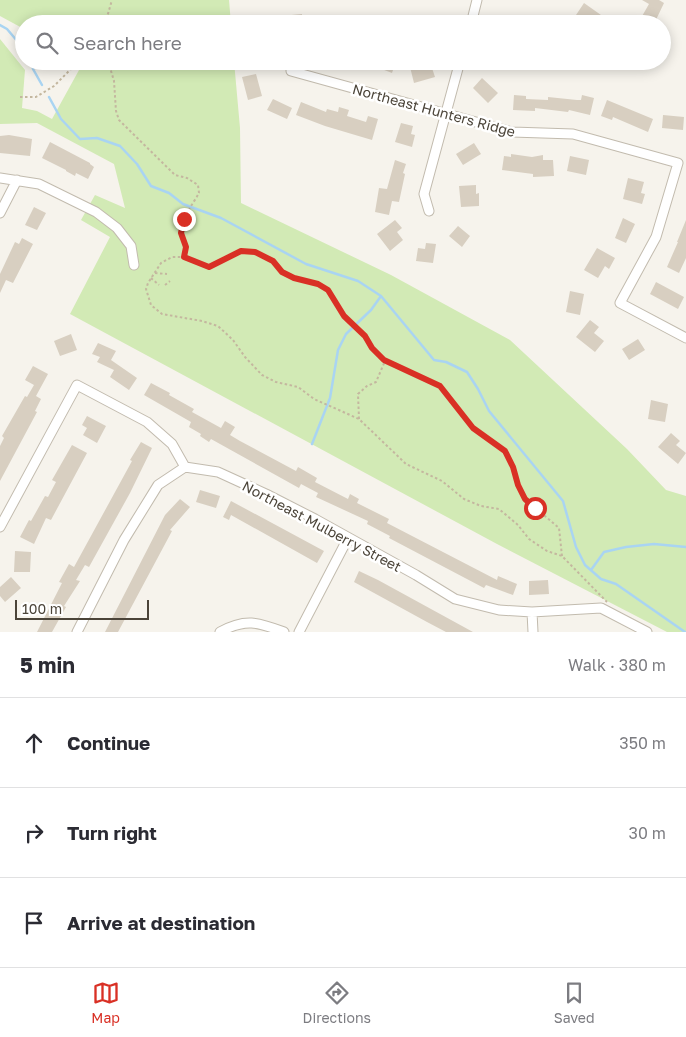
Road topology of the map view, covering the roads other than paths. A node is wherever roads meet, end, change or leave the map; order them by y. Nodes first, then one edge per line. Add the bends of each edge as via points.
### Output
1 (477, 0) edge
2 (473, 15) edge
3 (457, 70) edge
4 (291, 72) dead end
5 (445, 114) junction
6 (0, 178) edge
7 (17, 180) junction
8 (429, 210) dead end
9 (0, 213) edge
10 (134, 266) dead end
11 (686, 338) edge
12 (185, 467) junction
13 (0, 527) edge
14 (348, 538) junction
15 (532, 612) junction
16 (78, 632) edge
17 (220, 632) edge
18 (284, 632) edge
19 (299, 632) edge
20 (533, 632) edge
21 (647, 632) edge

1 - 2 street
3 - 5 street
4 - 5 street, Northeast Hunters Ridge
5 - 8 street via 424,194
5 - 11 street, Northeast Hunters Ridge via 512,132 573,134 678,163 656,237 620,303
6 - 7 street
7 - 9 street
7 - 10 street via 39,184 96,212 117,228 131,246
12 - 13 street via 172,444 147,422 78,385
12 - 14 street, Northeast Mulberry Street via 218,472
12 - 16 street via 158,485 124,540
14 - 15 street, Northeast Mulberry Street via 455,599 499,610
14 - 19 street
15 - 20 street
15 - 21 street, Northeast Mulberry Street via 601,608
17 - 18 street via 246,623

